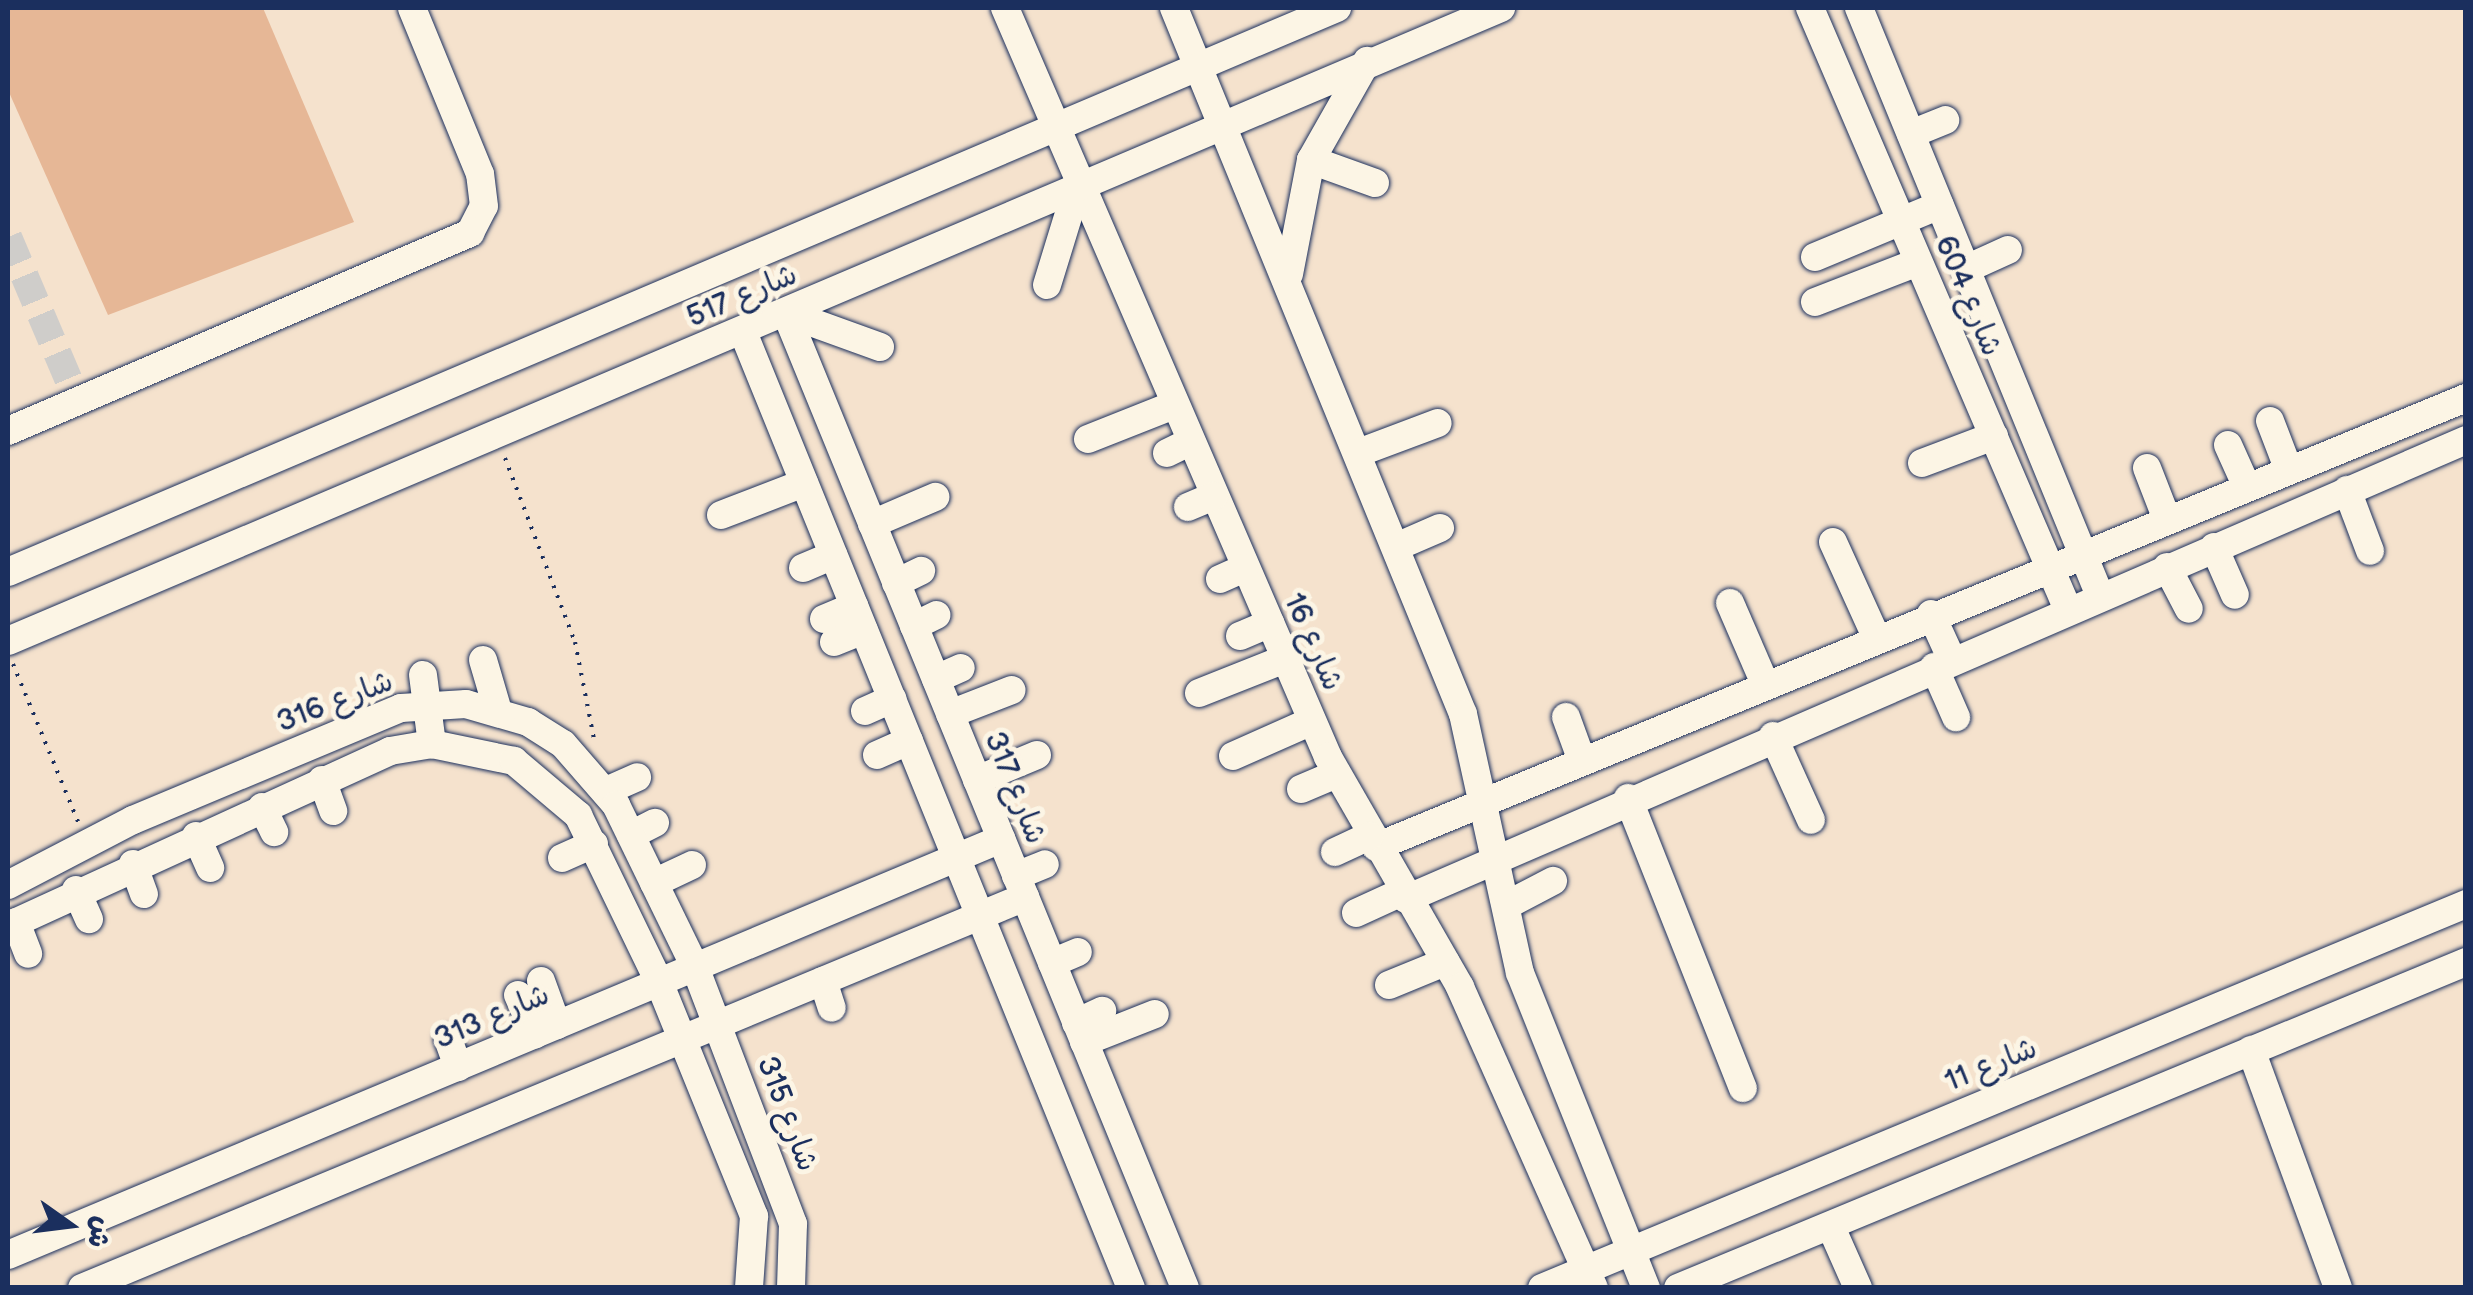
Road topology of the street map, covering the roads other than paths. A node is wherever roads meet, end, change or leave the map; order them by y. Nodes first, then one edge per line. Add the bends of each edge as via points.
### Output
1 (412, 8) edge
2 (1005, 8) edge
3 (1174, 8) edge
4 (1337, 8) edge
5 (1501, 8) edge
6 (1810, 8) edge
7 (1859, 8) edge
8 (1367, 62) junction
9 (1198, 64) junction
10 (1224, 119) junction
11 (1945, 120) dead end
12 (1053, 123) junction
13 (1911, 134) junction
14 (1310, 160) junction
15 (1375, 183) dead end
16 (1078, 184) junction
17 (1940, 205) junction
18 (1900, 222) junction
19 (2008, 250) dead end
20 (1815, 257) dead end
21 (1918, 262) junction
22 (1966, 269) junction
23 (1288, 280) junction
24 (1047, 284) dead end
25 (1814, 302) dead end
26 (786, 313) junction
27 (742, 332) junction
28 (880, 347) dead end
29 (2466, 398) edge
30 (1174, 405) junction
31 (2270, 421) dead end
32 (1438, 423) dead end
33 (8, 431) edge
34 (1994, 436) junction
35 (1088, 439) dead end
36 (2466, 440) edge
37 (2228, 445) dead end
38 (1358, 453) junction
39 (1922, 463) dead end
40 (2147, 468) dead end
41 (2288, 468) junction
42 (804, 483) junction
43 (2246, 485) junction
44 (2347, 490) junction
45 (935, 497) dead end
46 (720, 515) dead end
47 (2166, 517) junction
48 (872, 524) junction
49 (1440, 528) dead end
50 (1833, 542) dead end
51 (1396, 547) junction
52 (2214, 547) junction
53 (2080, 551) junction
54 (2370, 551) dead end
55 (834, 555) junction
56 (2049, 564) junction
57 (2167, 567) junction
58 (803, 568) dead end
59 (8, 572) edge
60 (2100, 596) junction
61 (2235, 596) dead end
62 (1730, 603) dead end
63 (2190, 609) dead end
64 (2068, 610) junction
65 (1932, 614) junction
66 (859, 618) junction
67 (1270, 624) junction
68 (829, 630) dead end
69 (1240, 636) dead end
70 (1876, 637) junction
71 (8, 640) edge
72 (1285, 659) junction
73 (484, 660) dead end
74 (1943, 663) junction
75 (424, 675) dead end
76 (1765, 684) junction
77 (1012, 690) dead end
78 (1199, 693) dead end
79 (892, 699) junction
80 (434, 703) junction
81 (498, 710) junction
82 (865, 711) dead end
83 (950, 714) junction
84 (1566, 717) dead end
85 (1956, 717) dead end
86 (1312, 720) junction
87 (1773, 736) junction
88 (909, 742) junction
89 (432, 744) junction
90 (877, 755) dead end
91 (1037, 755) dead end
92 (1233, 756) dead end
93 (1582, 761) junction
94 (1336, 774) junction
95 (637, 777) dead end
96 (322, 780) junction
97 (977, 780) junction
98 (599, 781) junction
99 (1301, 790) dead end
100 (1628, 798) junction
101 (1486, 802) junction
102 (333, 810) dead end
103 (130, 812) junction
104 (1811, 820) dead end
105 (196, 836) junction
106 (1001, 839) junction
107 (1373, 842) junction
108 (594, 844) junction
109 (1335, 852) dead end
110 (1497, 854) junction
111 (562, 858) dead end
112 (956, 858) junction
113 (141, 860) junction
114 (1045, 864) dead end
115 (692, 865) dead end
116 (210, 868) dead end
117 (1553, 881) dead end
118 (654, 883) junction
119 (8, 884) edge
120 (1020, 886) junction
121 (76, 890) junction
122 (144, 894) dead end
123 (1404, 896) junction
124 (2466, 904) edge
125 (1507, 905) junction
126 (1356, 913) dead end
127 (980, 916) junction
128 (89, 919) dead end
129 (12, 924) edge
130 (1078, 952) dead end
131 (28, 954) dead end
132 (1444, 962) junction
133 (2466, 962) edge
134 (1052, 963) junction
135 (695, 967) junction
136 (823, 980) junction
137 (659, 982) junction
138 (1388, 985) dead end
139 (530, 988) dead end
140 (832, 1008) dead end
141 (1155, 1014) dead end
142 (718, 1024) junction
143 (1088, 1025) junction
144 (546, 1030) junction
145 (448, 1038) dead end
146 (682, 1039) junction
147 (2251, 1050) junction
148 (458, 1066) junction
149 (1743, 1088) dead end
150 (1831, 1227) junction
151 (1634, 1248) junction
152 (8, 1255) edge
153 (1590, 1278) edge
154 (800, 1285) edge
155 (82, 1288) edge
156 (749, 1288) edge
157 (1131, 1288) edge
158 (1185, 1288) edge
159 (1542, 1288) edge
160 (1646, 1288) edge
161 (1678, 1288) edge
162 (1858, 1288) edge
163 (2338, 1288) edge

1 - 33 street via 480,174 484,206 470,233
2 - 12 street, شارع 16
3 - 9 street
4 - 9 street, شارع 517
5 - 8 street, شارع 517
6 - 18 street, شارع 604
7 - 13 street, شارع 604
8 - 10 street, شارع 517
8 - 14 street
9 - 10 street
9 - 12 street, شارع 517
10 - 16 street, شارع 517
10 - 23 street
11 - 13 street
12 - 16 street, شارع 16
12 - 59 street, شارع 517
13 - 17 street, شارع 604
14 - 15 street
14 - 23 street
16 - 24 street
16 - 26 street, شارع 517
16 - 30 street, شارع 16
17 - 18 street
17 - 22 street, شارع 604
18 - 20 street
18 - 21 street, شارع 604
19 - 22 street
21 - 25 street
21 - 34 street, شارع 604
22 - 53 street, شارع 604
23 - 38 street
26 - 27 street, شارع 517
26 - 28 street
26 - 48 street, شارع 317
27 - 42 street
27 - 71 street, شارع 517
29 - 41 street
30 - 35 street
30 - 67 street, شارع 16 via 1179,447 1232,574
31 - 41 street
32 - 38 street
34 - 39 street
34 - 56 street, شارع 604
36 - 44 street
37 - 43 street
38 - 51 street
40 - 47 street
41 - 43 street
42 - 46 street
42 - 55 street
43 - 47 street
44 - 52 street
44 - 54 street
45 - 48 street
47 - 53 street
48 - 83 street, شارع 317 via 909,577 948,674
49 - 51 street
50 - 70 street
51 - 101 street via 1463,714
52 - 57 street
52 - 61 street
53 - 56 street
53 - 60 street, شارع 604
55 - 58 street
55 - 66 street
56 - 64 street, شارع 604
56 - 65 street
57 - 60 street
57 - 63 street
60 - 64 street
62 - 76 street
64 - 74 street
65 - 70 street
65 - 74 street
66 - 68 street
66 - 79 street
67 - 69 street
67 - 72 street, شارع 16
70 - 76 street
72 - 78 street
72 - 86 street, شارع 16
73 - 81 street
74 - 85 street
74 - 87 street
75 - 80 street
76 - 93 street
77 - 83 street
79 - 82 street
79 - 88 street
80 - 81 street, شارع 316
80 - 89 street
80 - 103 street, شارع 316 via 367,712
81 - 98 street, شارع 316 via 563,744
83 - 97 street, شارع 317
84 - 93 street
86 - 92 street
86 - 94 street, شارع 16
87 - 100 street
87 - 104 street
88 - 90 street
88 - 112 street
89 - 96 street via 396,764
89 - 108 street via 514,761 549,784
91 - 97 street
93 - 101 street
94 - 99 street
94 - 107 street, شارع 16
95 - 98 street
96 - 102 street
96 - 105 street via 268,820
97 - 106 street, شارع 317
98 - 118 street, شارع 316 via 643,829
100 - 110 street
100 - 149 street
101 - 107 street
101 - 110 street
103 - 113 street
103 - 119 street, شارع 316 via 87,843 45,852
105 - 113 street
105 - 116 street
106 - 112 street, شارع 313
106 - 120 street, شارع 317
107 - 109 street
107 - 123 street, شارع 16
108 - 111 street
108 - 137 street
110 - 123 street
110 - 125 street
112 - 127 street
112 - 135 street, شارع 313
113 - 121 street
113 - 122 street
114 - 120 street
115 - 118 street
117 - 125 street
118 - 135 street, شارع 316
120 - 127 street
120 - 134 street, شارع 317
121 - 128 street
121 - 129 street
123 - 126 street
123 - 132 street, شارع 16
124 - 151 street, شارع 11
125 - 151 street via 1520,973
127 - 136 street
127 - 157 street
129 - 131 street
130 - 134 street
132 - 138 street
132 - 153 street, شارع 16
133 - 147 street
134 - 143 street, شارع 317
135 - 137 street, شارع 313
135 - 142 street, شارع 315
136 - 140 street
136 - 142 street
137 - 144 street, شارع 313
137 - 146 street
139 - 144 street
141 - 143 street
142 - 146 street
142 - 154 street, شارع 315 via 792,1224
143 - 158 street, شارع 317
144 - 148 street, شارع 313
145 - 148 street
146 - 155 street
146 - 156 street via 754,1216
147 - 150 street
147 - 163 street
148 - 152 street, شارع 313 via 112,1200
150 - 161 street
150 - 162 street
151 - 153 street, شارع 11
151 - 160 street
153 - 159 street, شارع 11

